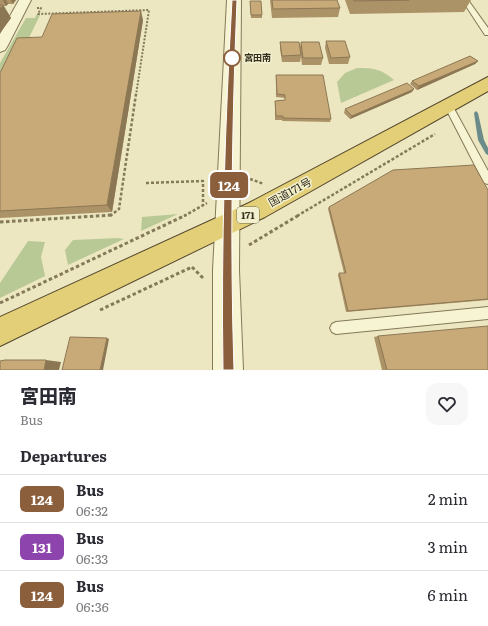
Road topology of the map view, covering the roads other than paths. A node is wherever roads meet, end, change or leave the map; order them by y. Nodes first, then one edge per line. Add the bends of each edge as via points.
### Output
1 (234, 0) edge
2 (465, 0) edge
3 (17, 8) edge
4 (488, 33) edge
5 (0, 47) edge
6 (488, 83) edge
7 (452, 113) junction
8 (488, 180) edge
9 (228, 225) junction
10 (488, 313) edge
11 (336, 328) dead end
12 (0, 332) edge
13 (228, 370) edge

1 - 9 street
2 - 4 lane
3 - 5 street
6 - 7 highway, 国道171号 / 171
7 - 8 lane
7 - 9 highway, 国道171号 / 171
9 - 12 highway, 国道171号 / 171
9 - 13 street
10 - 11 lane

